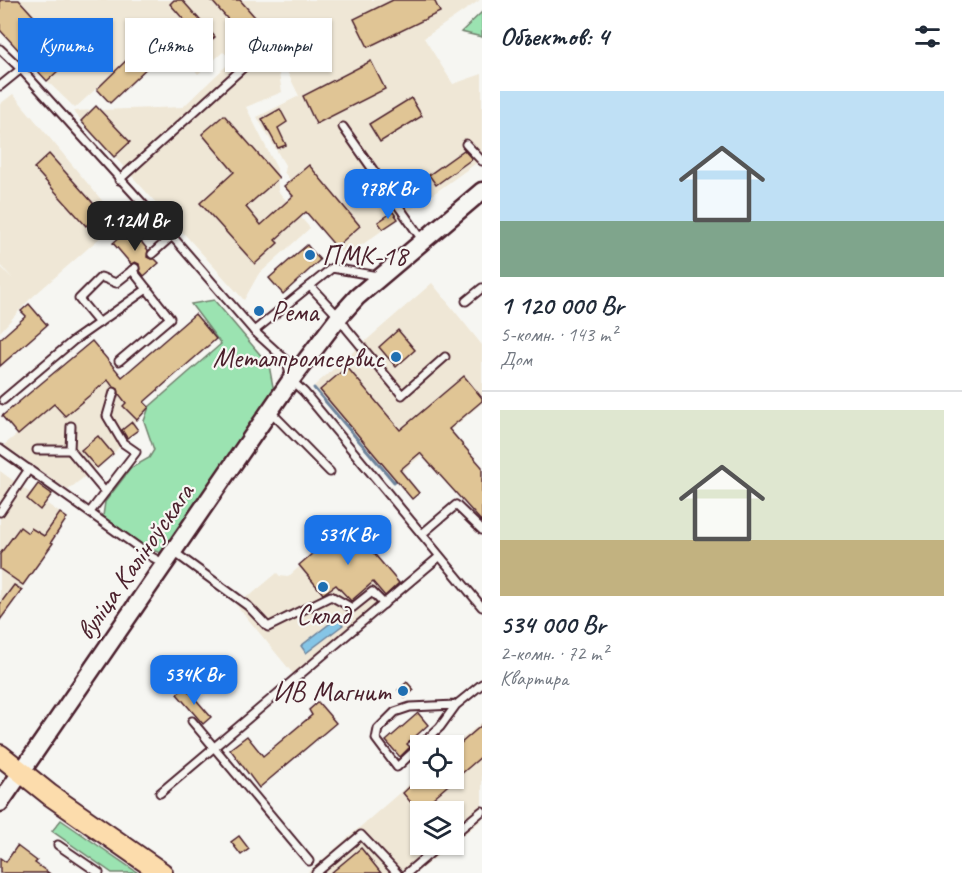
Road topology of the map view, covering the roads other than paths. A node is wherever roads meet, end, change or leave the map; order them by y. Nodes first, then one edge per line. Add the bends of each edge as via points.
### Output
1 (0, 49) edge
2 (18, 66) edge
3 (18, 71) edge
4 (24, 72) edge
5 (238, 72) edge
6 (0, 86) edge
7 (343, 127) dead end
8 (466, 144) dead end
9 (482, 161) edge
10 (119, 180) junction
11 (482, 191) edge
12 (172, 236) junction
13 (423, 241) junction
14 (152, 254) dead end
15 (381, 276) junction
16 (310, 286) junction
17 (482, 288) edge
18 (147, 289) junction
19 (466, 301) dead end
20 (339, 317) junction
21 (99, 323) junction
22 (255, 331) junction
23 (445, 357) dead end
24 (119, 361) dead end
25 (291, 380) junction
26 (114, 392) dead end
27 (3, 400) dead end
28 (270, 411) junction
29 (71, 426) dead end
30 (0, 449) edge
31 (37, 450) dead end
32 (70, 450) junction
33 (29, 470) junction
34 (330, 472) dead end
35 (105, 492) junction
36 (0, 512) edge
37 (90, 512) junction
38 (482, 530) edge
39 (422, 534) junction
40 (440, 557) junction
41 (169, 558) junction
42 (384, 604) junction
43 (481, 605) edge
44 (482, 684) edge
45 (456, 705) junction
46 (192, 722) dead end
47 (214, 747) junction
48 (0, 755) edge
49 (21, 773) junction
50 (160, 793) dead end
51 (0, 802) edge
52 (482, 811) edge
53 (464, 826) edge
54 (58, 845) dead end
55 (428, 855) edge
56 (309, 861) dead end
57 (99, 873) edge
58 (162, 873) edge
59 (316, 873) edge
60 (397, 873) edge
61 (407, 873) edge

1 - 2 lane
3 - 6 lane
4 - 10 lane
5 - 10 lane
7 - 13 lane
8 - 9 lane
10 - 12 lane
11 - 13 street, вуліца Каліноўскага
12 - 14 lane
12 - 22 lane
13 - 15 street, вуліца Каліноўскага
15 - 16 lane via 332,268
15 - 20 street, вуліца Каліноўскага
16 - 20 lane
16 - 22 lane
17 - 19 lane
18 - 21 lane
18 - 21 lane via 133,269 116,283 101,277 79,299
18 - 24 lane via 170,318
20 - 23 lane via 402,395
20 - 25 street, вуліца Каліноўскага
21 - 27 lane
22 - 25 lane via 287,361
25 - 28 street, вуліца Каліноўскага
25 - 39 lane
26 - 35 lane via 107,417 123,443 136,452
28 - 34 lane
28 - 41 street, вуліца Каліноўскага
29 - 32 lane
30 - 33 lane
31 - 32 lane
32 - 35 lane
33 - 36 lane
33 - 37 lane
35 - 37 lane
37 - 41 lane via 152,557
38 - 39 lane via 456,505
39 - 40 lane
40 - 42 lane
40 - 43 lane
41 - 42 lane via 248,606 268,627 331,596 352,608 372,592
41 - 49 street, вуліца Каліноўскага
42 - 47 lane
44 - 45 lane
45 - 45 lane via 440,727 397,767 376,739 378,729 395,712 410,707
46 - 47 lane
47 - 50 lane
47 - 56 lane
48 - 49 main road
49 - 51 street, вуліца Каліноўскага
49 - 58 main road
52 - 53 lane
54 - 57 lane
55 - 61 lane
59 - 60 lane via 361,835

